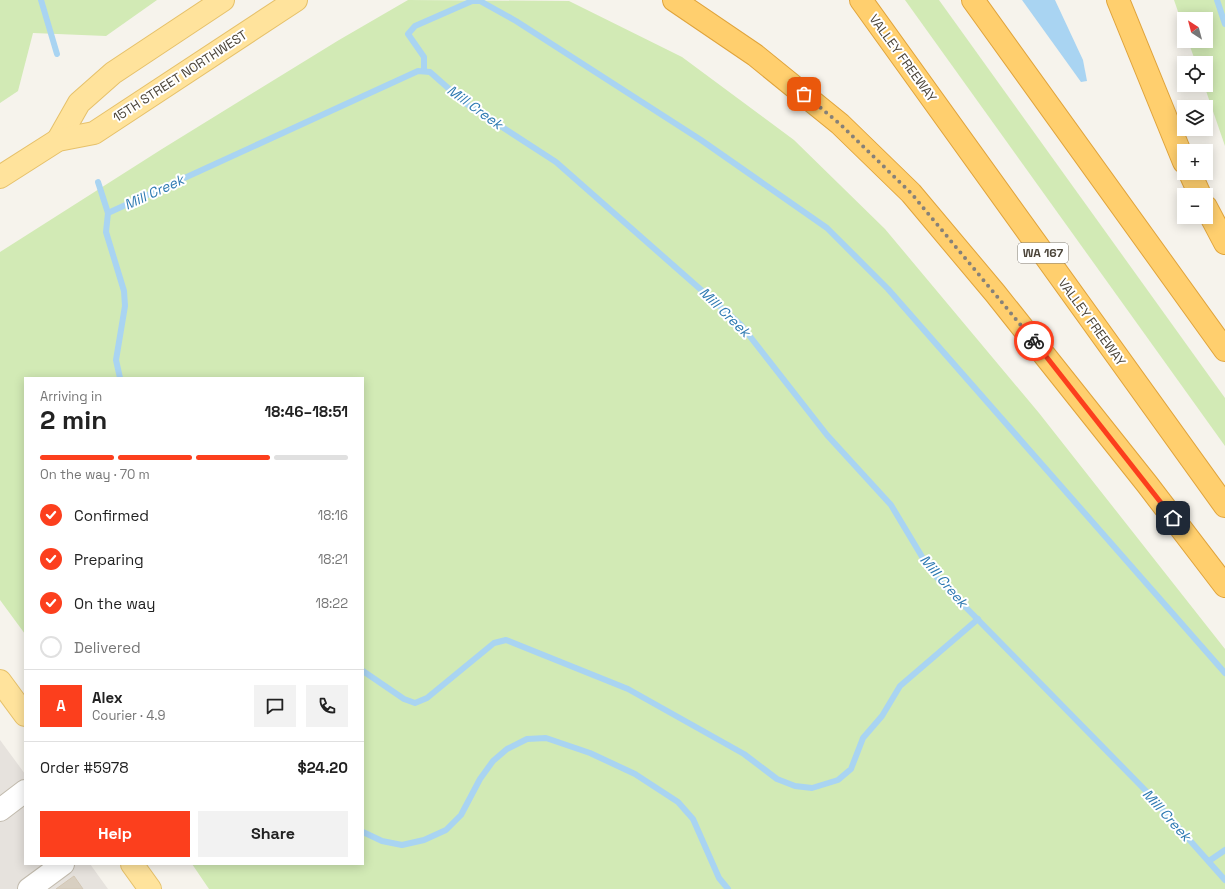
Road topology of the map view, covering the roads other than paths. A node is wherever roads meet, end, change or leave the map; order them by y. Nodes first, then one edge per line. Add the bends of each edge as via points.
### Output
1 (223, 0) edge
2 (296, 0) edge
3 (674, 0) edge
4 (861, 0) edge
5 (973, 0) edge
6 (1118, 0) edge
7 (58, 140) junction
8 (1177, 145) edge
9 (0, 177) edge
10 (1213, 220) edge
11 (1225, 243) edge
12 (1225, 350) edge
13 (1225, 506) edge
14 (1225, 586) edge
15 (0, 680) edge
16 (24, 714) edge
17 (24, 792) edge
18 (0, 810) edge
19 (62, 865) edge
20 (133, 865) edge
21 (29, 889) edge
22 (150, 889) edge

1 - 7 main road, 15TH STREET NORTHWEST via 113,73 79,103
2 - 7 main road, 15TH STREET NORTHWEST via 94,133
3 - 14 highway via 755,55 840,124 911,193 1044,355
4 - 13 highway, VALLEY FREEWAY / WA 167
5 - 12 highway
6 - 8 highway
7 - 9 main road, 15TH STREET NORTHWEST
10 - 11 highway
15 - 16 main road
17 - 18 lane
19 - 21 lane
20 - 22 main road

